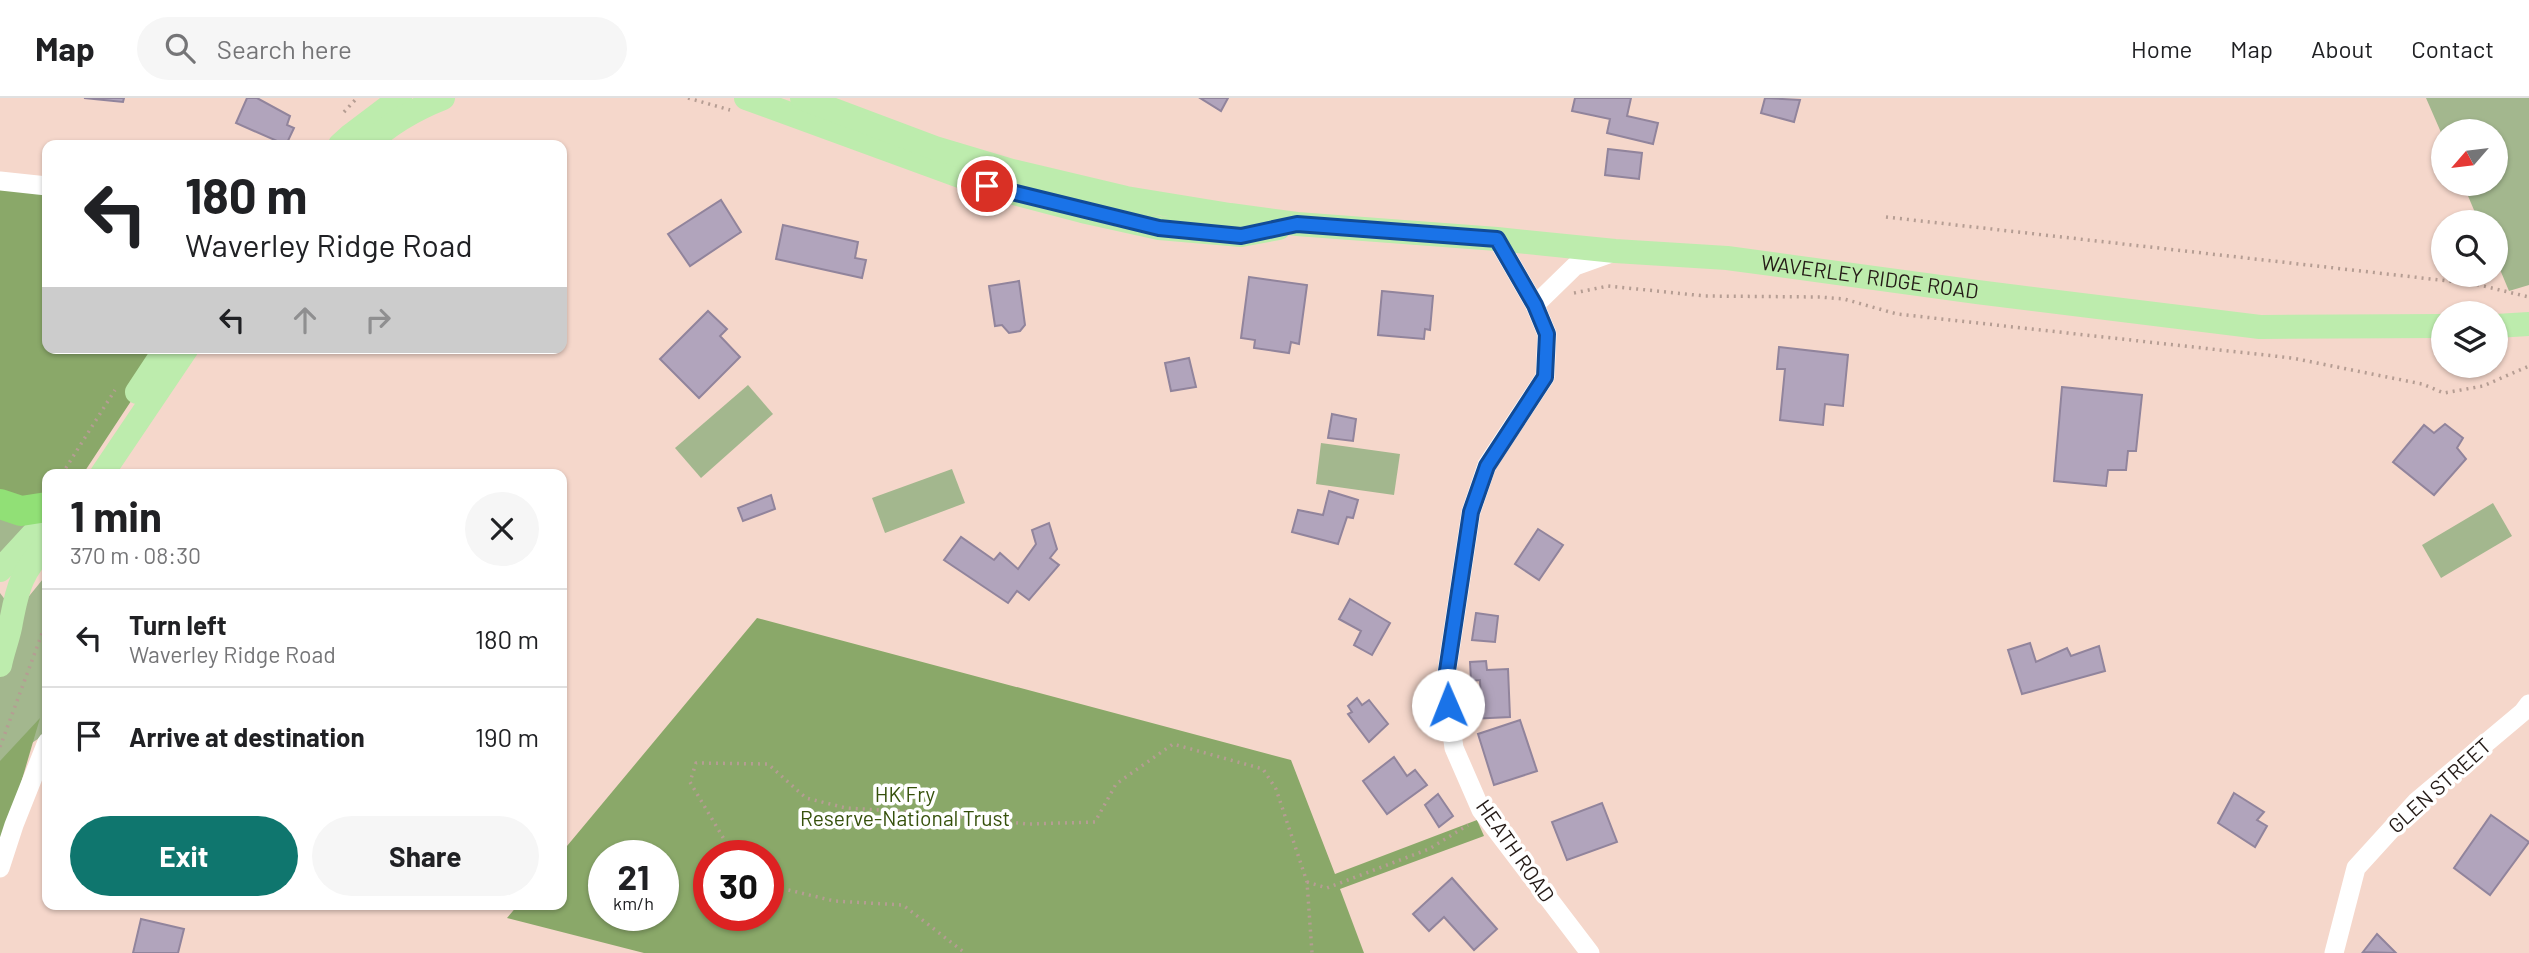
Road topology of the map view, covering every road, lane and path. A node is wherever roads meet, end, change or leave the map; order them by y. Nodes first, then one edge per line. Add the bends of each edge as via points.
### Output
1 (400, 98) edge
2 (443, 98) edge
3 (746, 98) edge
4 (802, 98) edge
5 (378, 108) edge
6 (345, 140) edge
7 (372, 140) edge
8 (0, 181) edge
9 (42, 185) edge
10 (1886, 217) dead end
11 (1297, 224) junction
12 (1497, 239) junction
13 (1615, 251) junction
14 (1569, 295) dead end
15 (2529, 297) edge
16 (1535, 305) junction
17 (2529, 324) edge
18 (2508, 325) edge
19 (2431, 326) edge
20 (162, 354) edge
21 (183, 354) edge
22 (2529, 366) edge
23 (93, 424) dead end
24 (65, 469) edge
25 (86, 469) edge
26 (105, 469) edge
27 (0, 504) edge
28 (42, 508) edge
29 (42, 524) edge
30 (42, 550) edge
31 (0, 570) edge
32 (5, 620) edge
33 (42, 635) edge
34 (7, 672) edge
35 (26, 682) junction
36 (2529, 704) edge
37 (0, 747) edge
38 (42, 755) edge
39 (1470, 824) dead end
40 (724, 840) edge
41 (0, 868) edge
42 (1307, 881) junction
43 (784, 890) edge
44 (965, 953) edge
45 (1312, 953) edge
46 (1590, 953) edge
47 (2334, 953) edge

1 - 5 main road
2 - 7 main road
3 - 11 main road, WAVERLEY RIDGE ROAD via 987,186 1146,225 1241,236
4 - 11 main road, WAVERLEY RIDGE ROAD via 935,148 1012,171 1126,198
5 - 6 main road
8 - 9 street
10 - 15 path via 2475,284
11 - 12 main road, WAVERLEY RIDGE ROAD
12 - 13 main road, WAVERLEY RIDGE ROAD
12 - 16 street, HEATH ROAD
13 - 16 street via 1575,266
13 - 19 main road, WAVERLEY RIDGE ROAD via 1727,258 2260,327
14 - 22 path via 1608,286 1705,296 1844,299 1897,314 2324,363 2444,393 2483,386
16 - 46 street, HEATH ROAD via 1547,334 1545,377 1487,466 1471,512 1445,684 1454,748 1481,810
17 - 18 main road
20 - 25 main road
21 - 26 main road
23 - 24 path
27 - 28 highway via 21,511
29 - 31 main road
30 - 32 main road via 21,581
32 - 34 main road
33 - 35 path
34 - 35 path
35 - 37 path
36 - 47 street, GLEN STREET via 2417,802 2356,869
38 - 41 street
39 - 42 path via 1429,849 1327,888
40 - 42 path via 690,782 696,762 768,764 806,799 846,808 1028,824 1095,822 1116,784 1173,744 1263,769 1276,789
42 - 45 path
43 - 44 path via 834,901 903,905

